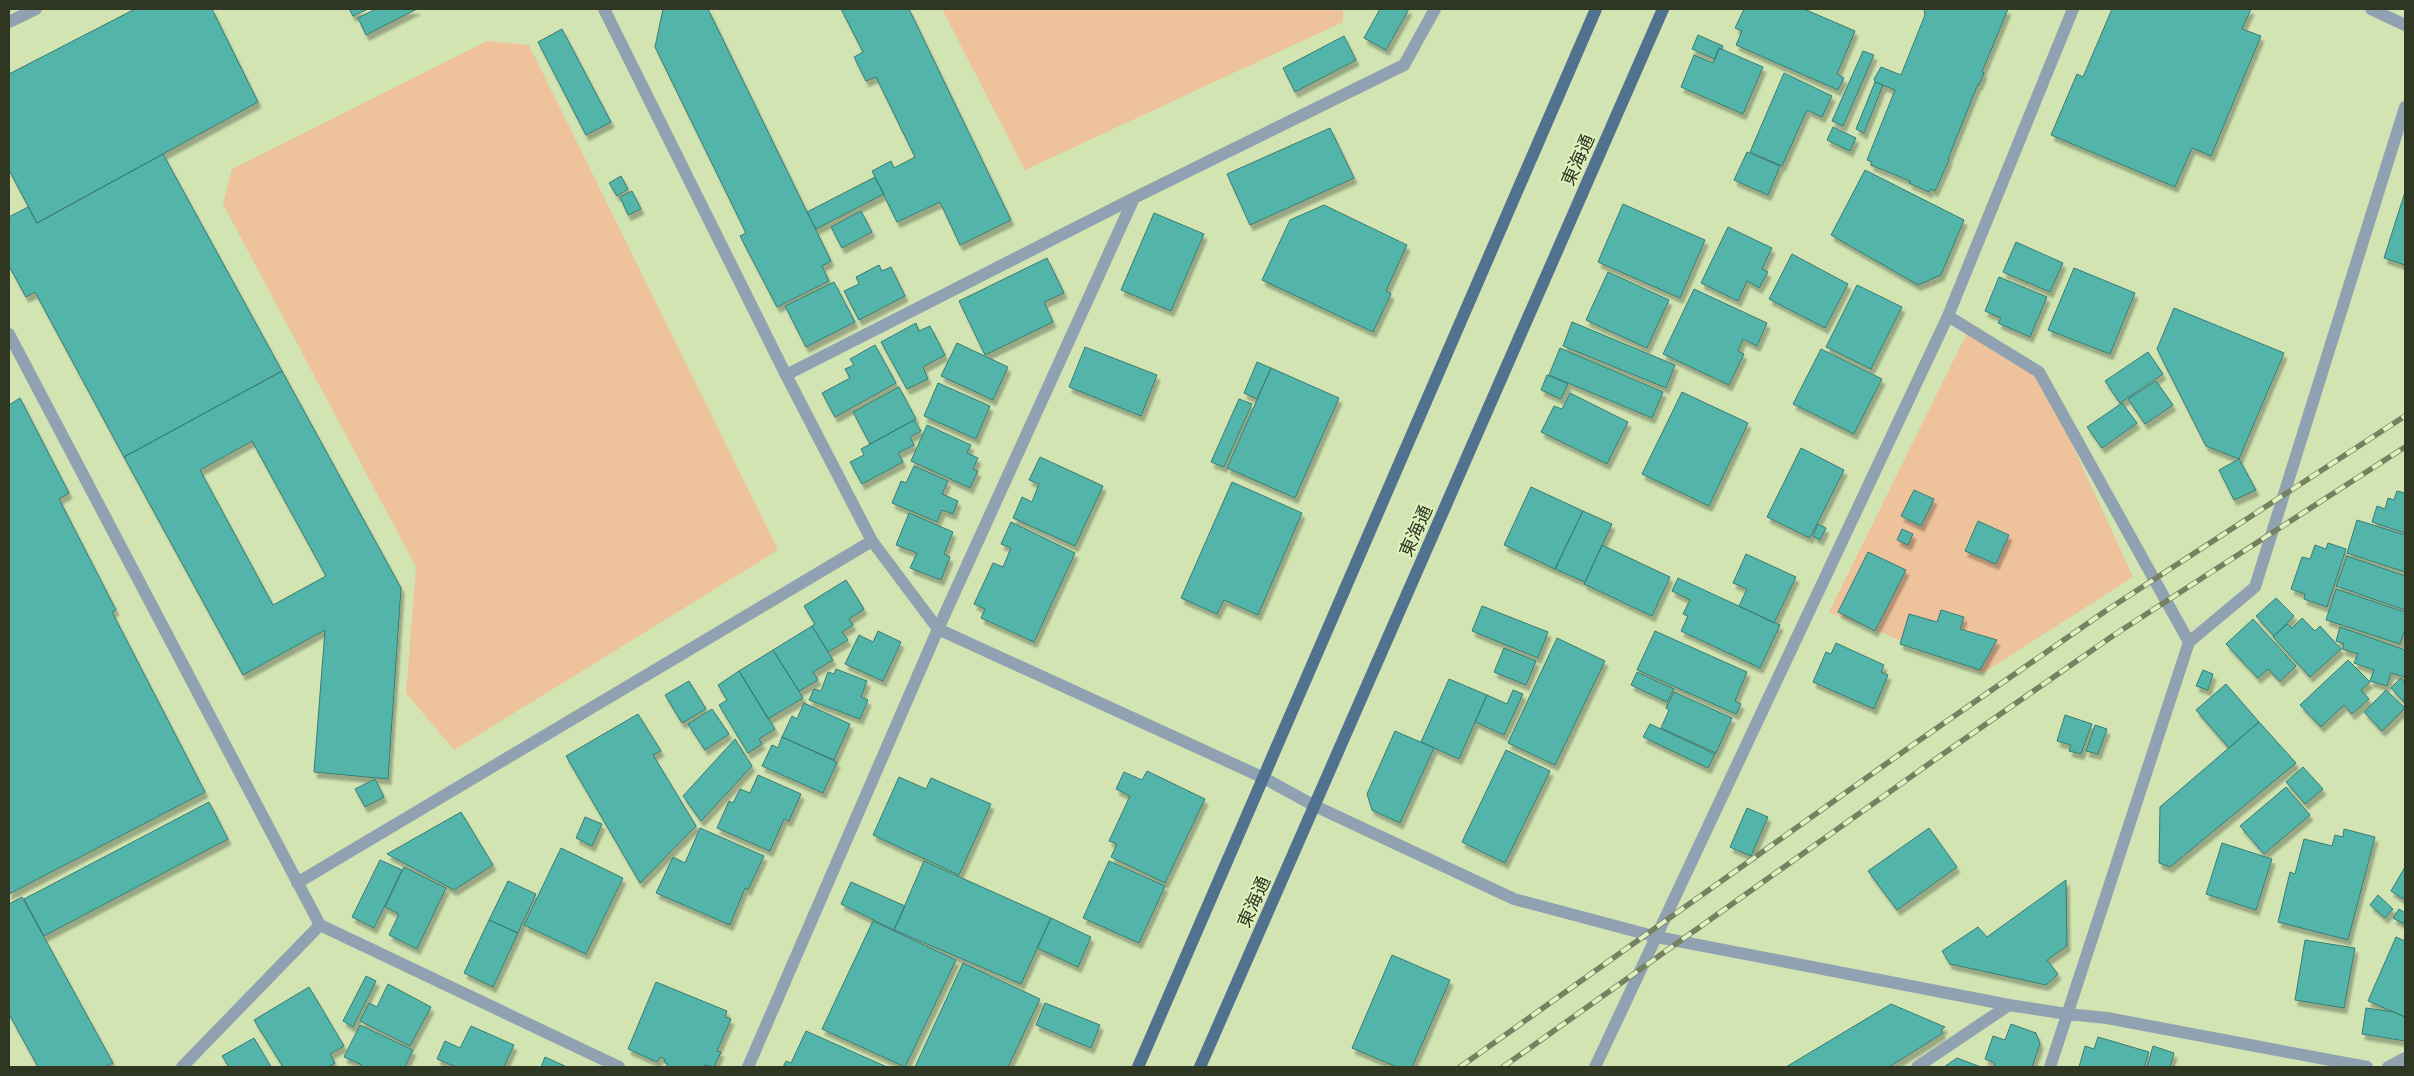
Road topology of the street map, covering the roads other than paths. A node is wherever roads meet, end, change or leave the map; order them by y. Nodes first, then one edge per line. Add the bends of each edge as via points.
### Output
1 (36, 9) edge
2 (604, 9) edge
3 (1435, 9) edge
4 (1596, 9) edge
5 (1663, 9) edge
6 (2073, 9) edge
7 (2371, 9) edge
8 (9, 22) edge
9 (2405, 25) edge
10 (2405, 107) edge
11 (1134, 198) junction
12 (1948, 316) junction
13 (9, 334) edge
14 (786, 376) junction
15 (872, 541) junction
16 (938, 629) junction
17 (2189, 642) junction
18 (1264, 778) junction
19 (1315, 806) junction
20 (297, 883) junction
21 (320, 925) junction
22 (1657, 937) junction
23 (2010, 1005) junction
24 (2066, 1014) junction
25 (2405, 1058) edge
26 (196, 1062) edge
27 (182, 1067) edge
28 (619, 1067) edge
29 (748, 1067) edge
30 (1138, 1067) edge
31 (1200, 1067) edge
32 (1595, 1067) edge
33 (1917, 1067) edge
34 (2050, 1067) edge
35 (2367, 1067) edge
36 (2388, 1067) edge

1 - 8 street
2 - 14 street
3 - 11 street via 1404,65
4 - 18 main road
5 - 19 main road, 東海通
6 - 12 street
7 - 9 street
10 - 17 street via 2255,587
11 - 14 street
11 - 16 street
12 - 17 street via 2039,372
12 - 22 street
13 - 20 street
14 - 15 street
15 - 16 street
15 - 20 street
16 - 18 street
16 - 29 street
17 - 24 street
18 - 19 street
18 - 30 main road
19 - 22 street via 1514,899
19 - 31 main road, 東海通
20 - 21 street
21 - 26 street
21 - 28 street
22 - 23 street
22 - 32 street
23 - 24 street
23 - 33 street
24 - 34 street
24 - 35 street via 2106,1018
25 - 36 street
26 - 27 street

